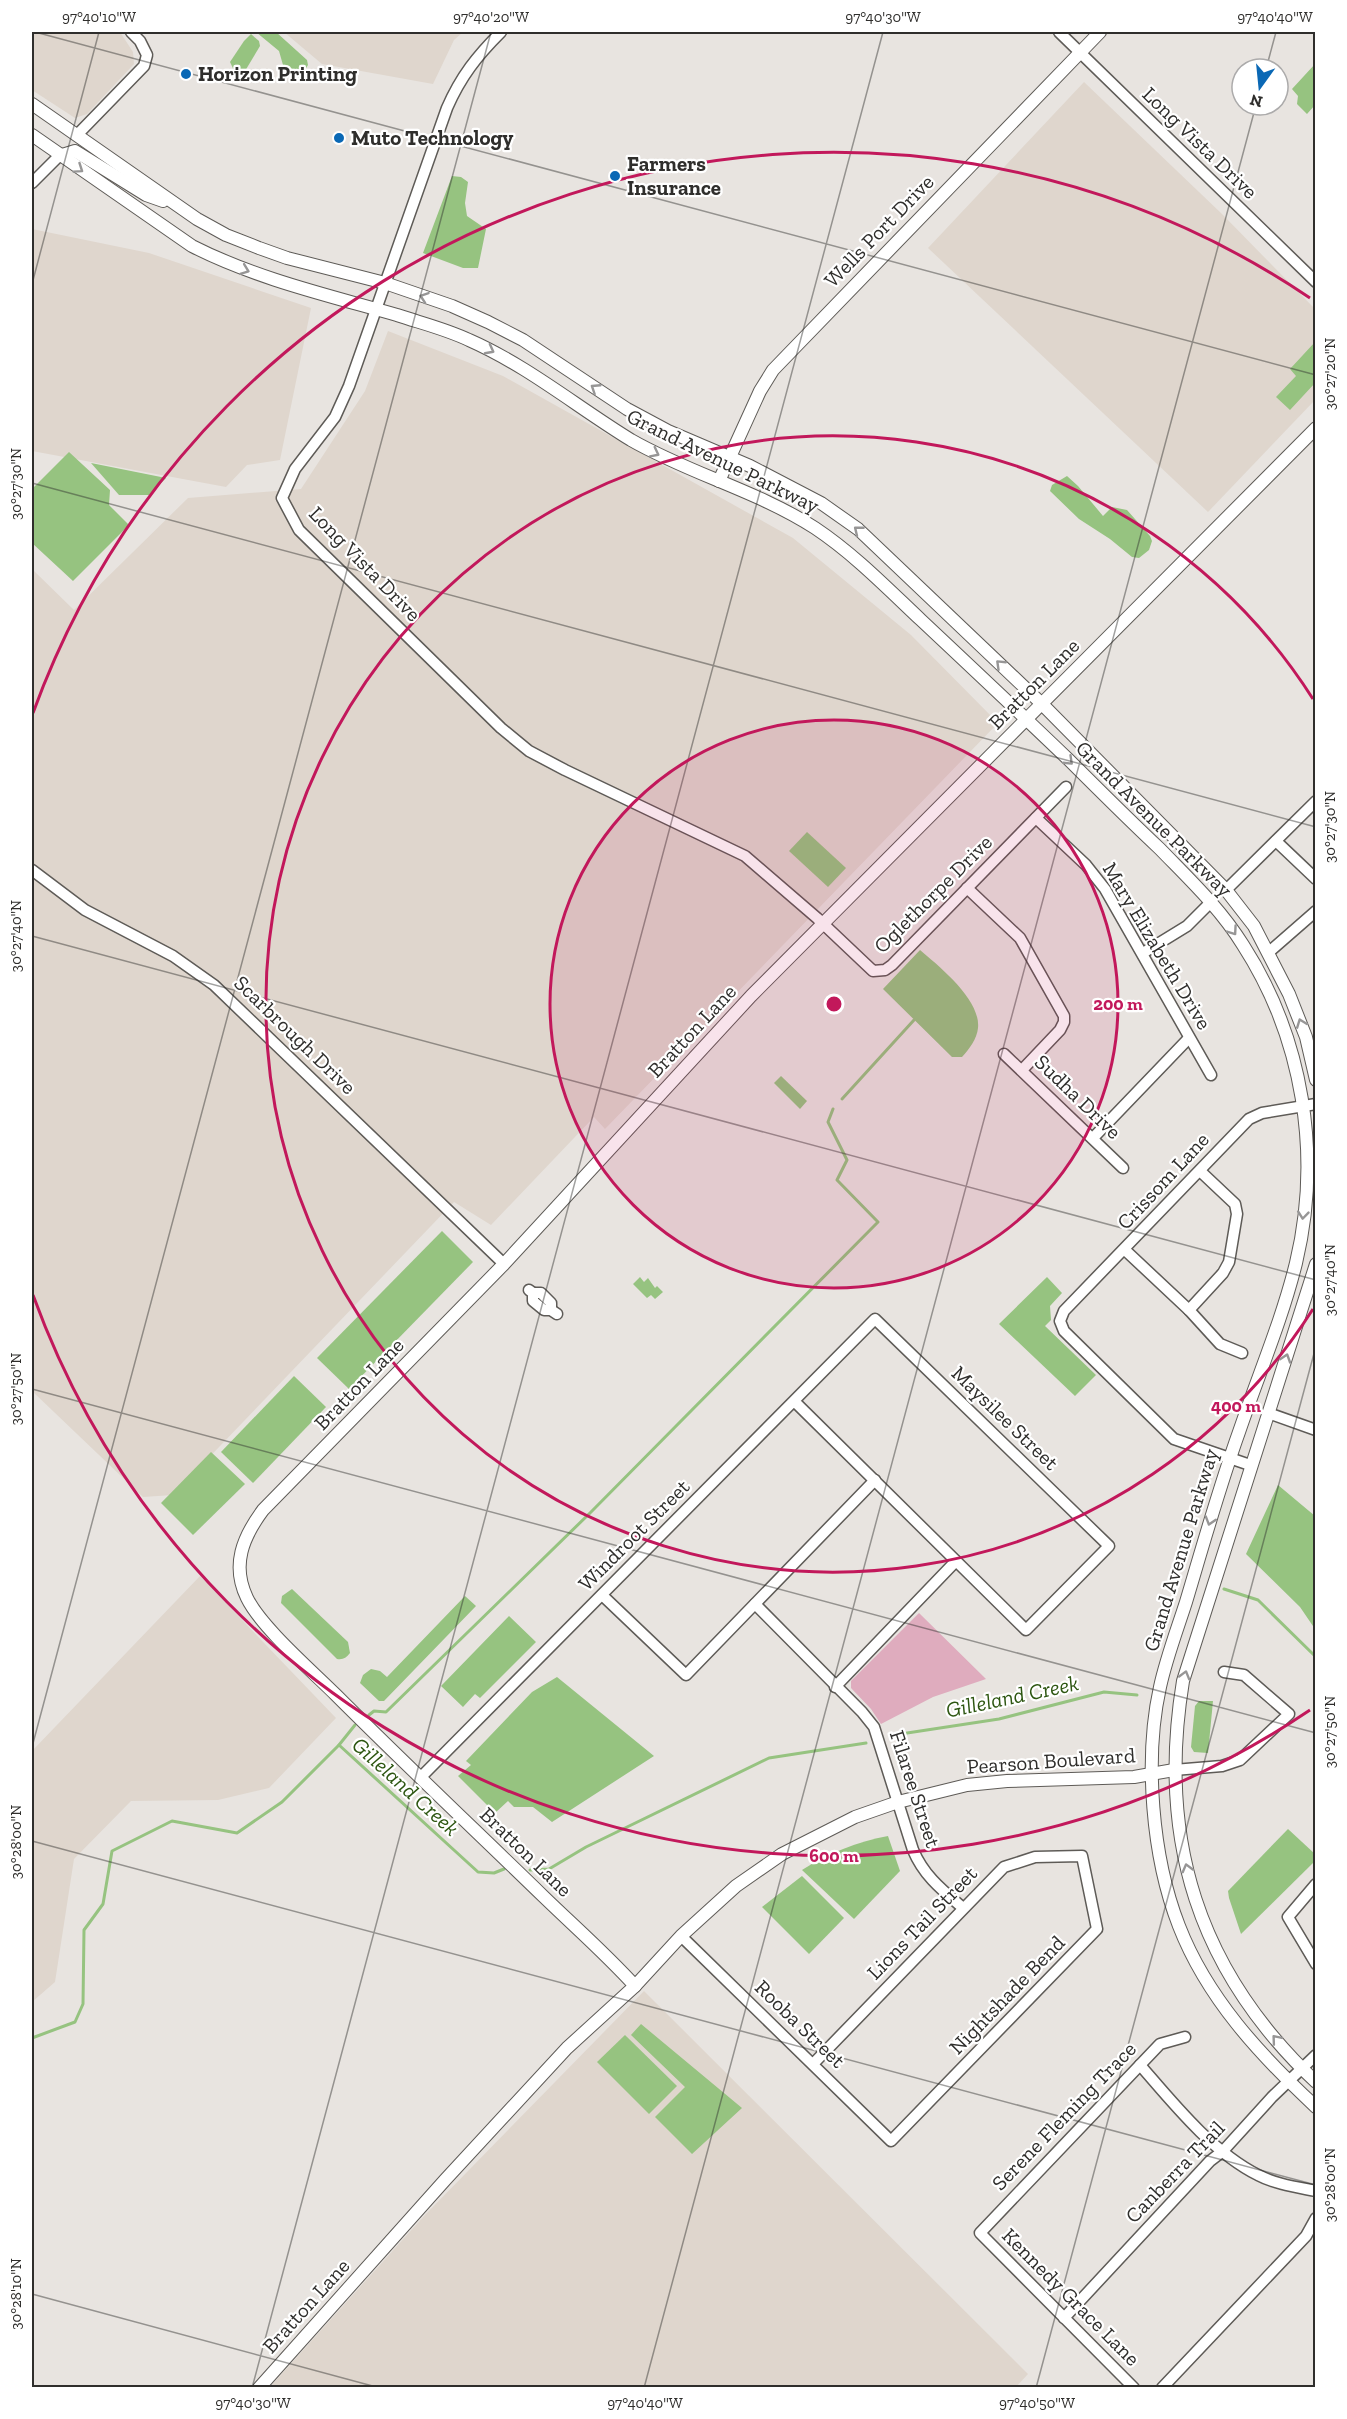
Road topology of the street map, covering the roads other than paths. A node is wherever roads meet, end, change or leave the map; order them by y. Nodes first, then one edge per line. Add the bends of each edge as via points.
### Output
1 (131, 32) edge
2 (501, 32) edge
3 (1059, 32) edge
4 (1100, 32) edge
5 (1080, 52) junction
6 (32, 104) edge
7 (32, 135) edge
8 (77, 135) junction
9 (59, 156) junction
10 (32, 183) edge
11 (178, 207) junction
12 (1316, 282) edge
13 (385, 283) junction
14 (376, 309) junction
15 (1316, 428) edge
16 (729, 458) junction
17 (719, 481) junction
18 (1042, 704) junction
19 (1027, 720) junction
20 (1066, 787) dead end
21 (1316, 801) edge
22 (1036, 818) junction
23 (1276, 841) junction
24 (32, 870) edge
25 (1316, 879) edge
26 (967, 888) junction
27 (1226, 890) junction
28 (1212, 901) junction
29 (1316, 911) edge
30 (823, 923) junction
31 (1269, 952) junction
32 (1143, 953) junction
33 (1190, 1038) junction
34 (1004, 1054) dead end
35 (1022, 1070) junction
36 (1211, 1075) dead end
37 (1316, 1080) edge
38 (1309, 1105) edge
39 (1093, 1138) junction
40 (1124, 1168) dead end
41 (1200, 1171) junction
42 (1125, 1250) junction
43 (504, 1264) junction
44 (1316, 1264) edge
45 (1313, 1288) edge
46 (531, 1291) dead end
47 (1189, 1310) junction
48 (554, 1312) dead end
49 (875, 1319) joint
50 (1242, 1353) dead end
51 (794, 1401) junction
52 (1268, 1413) junction
53 (1316, 1430) edge
54 (1229, 1459) junction
55 (1250, 1465) junction
56 (875, 1480) junction
57 (956, 1561) junction
58 (602, 1595) junction
59 (755, 1605) junction
60 (1224, 1672) dead end
61 (835, 1687) junction
62 (1174, 1770) junction
63 (1150, 1773) junction
64 (421, 1778) junction
65 (898, 1802) junction
66 (1082, 1856) joint
67 (1316, 1884) edge
68 (963, 1908) junction
69 (681, 1936) junction
70 (1316, 1964) edge
71 (635, 1986) junction
72 (1185, 2037) dead end
73 (1316, 2055) edge
74 (813, 2064) junction
75 (1140, 2065) junction
76 (1302, 2069) junction
77 (1288, 2082) junction
78 (1316, 2082) edge
79 (1316, 2108) edge
80 (891, 2141) joint
81 (1223, 2151) junction
82 (1316, 2192) edge
83 (1316, 2218) edge
84 (980, 2233) joint
85 (1064, 2318) junction
86 (259, 2388) edge
87 (1134, 2388) edge
88 (1162, 2388) edge

1 - 8 street via 147,55 144,66
2 - 13 street, Long Vista Drive via 458,82
3 - 5 street, Long Vista Drive
4 - 5 street, Wells Port Drive
5 - 12 street, Long Vista Drive
5 - 16 street, Wells Port Drive via 779,363 760,391
6 - 8 street, Grand Avenue Parkway
7 - 9 street, Grand Avenue Parkway
8 - 11 street, Grand Avenue Parkway
9 - 10 street
9 - 11 street via 75,151 146,195
9 -> 14 street, Grand Avenue Parkway via 214,257 265,278
11 - 13 street, Grand Avenue Parkway via 225,235 259,248
13 - 14 street, Long Vista Drive
16 -> 13 street, Grand Avenue Parkway via 627,409 523,340 488,322
14 -> 17 street, Grand Avenue Parkway via 480,344 635,442
14 - 30 street, Long Vista Drive via 350,386 334,417 295,469 282,498 299,530 467,696 529,751 745,856
15 - 18 street, Bratton Lane
16 - 17 street, Wells Port Drive
18 -> 16 street, Grand Avenue Parkway via 858,529 821,503
17 - 19 street, Grand Avenue Parkway via 792,514 836,544
18 - 19 street, Bratton Lane
18 - 27 street, Grand Avenue Parkway
19 -> 28 street, Grand Avenue Parkway
19 - 30 street, Bratton Lane
20 - 22 street, Oglethorpe Drive
21 - 23 street
22 - 26 street, Oglethorpe Drive
22 - 32 street, Mary Elizabeth Drive via 1106,889
23 - 25 street
23 - 27 street
24 - 43 street, Scarbrough Drive via 84,910 173,956 214,985
26 - 30 street, Oglethorpe Drive via 885,970 878,972 867,968
26 - 35 street via 1020,938 1064,1016 1060,1030
27 - 28 street
27 - 31 street, Grand Avenue Parkway
28 - 32 street via 1187,926
28 -> 38 street, Grand Avenue Parkway via 1269,990
29 - 31 street
30 - 43 street, Bratton Lane
37 -> 31 street, Grand Avenue Parkway via 1306,1037
32 - 33 street, Mary Elizabeth Drive
33 - 36 street, Mary Elizabeth Drive
33 - 39 street
34 - 35 street, Sudha Drive
35 - 39 street, Sudha Drive
38 - 41 street, Crissom Lane via 1249,1119
38 -> 54 street, Grand Avenue Parkway via 1306,1192 1298,1256
39 - 40 street, Sudha Drive
41 - 42 street, Crissom Lane
41 - 47 street via 1235,1204 1237,1214 1229,1262
42 - 47 street
42 - 54 street, Crissom Lane via 1064,1311 1060,1321 1064,1331 1174,1439
43 - 64 street, Bratton Lane via 263,1510 249,1529 239,1564 247,1599 262,1619
44 - 45 street, Grand Avenue Parkway
52 -> 45 street, Grand Avenue Parkway
46 - 48 street via 533,1300 544,1310
47 - 50 street via 1220,1344
49 - 51 street, Windroot Street
49 - 57 street, Maysilee Street via 1109,1546 1026,1630
51 - 56 street
51 - 58 street, Windroot Street
52 - 53 street
52 - 55 street, Grand Avenue Parkway
54 - 55 street
54 -> 63 street, Grand Avenue Parkway via 1159,1688
62 -> 55 street, Grand Avenue Parkway via 1183,1681
56 - 57 street
56 - 59 street
57 - 61 street
58 - 59 street via 686,1675
58 - 64 street, Windroot Street
59 - 61 street, Filaree Street
60 - 62 street via 1244,1675 1289,1714 1240,1760 1222,1766
61 - 65 street, Filaree Street via 874,1727
62 - 63 street, Pearson Boulevard
76 -> 62 street, Grand Avenue Parkway via 1224,1969 1198,1912 1183,1854
63 - 65 street, Pearson Boulevard via 967,1785
63 - 77 street, Grand Avenue Parkway via 1162,1871 1179,1926 1203,1975 1248,2040
64 - 71 street, Bratton Lane
65 - 68 street, Filaree Street via 920,1867
65 - 69 street, Pearson Boulevard via 855,1817 782,1854 736,1886
66 - 68 street, Lions Tail Street via 1035,1857 1004,1867
66 - 80 street, Nightshade Bend via 1097,1929
67 - 70 street via 1288,1917
68 - 74 street, Lions Tail Street
69 - 71 street, Pearson Boulevard
69 - 74 street, Rooba Street
71 - 86 street, Bratton Lane via 560,2056
72 - 75 street, Serene Fleming Trace via 1160,2044
73 - 76 street, Canberra Trail
74 - 80 street, Rooba Street
75 - 81 street via 1174,2105
75 - 84 street, Serene Fleming Trace
76 - 77 street, Canberra Trail
76 - 78 street, Grand Avenue Parkway
77 - 79 street, Grand Avenue Parkway
77 - 81 street, Canberra Trail
81 - 82 street via 1258,2176
81 - 85 street, Canberra Trail
83 - 88 street via 1306,2236
84 - 85 street, Kennedy Grace Lane
85 - 87 street, Kennedy Grace Lane

